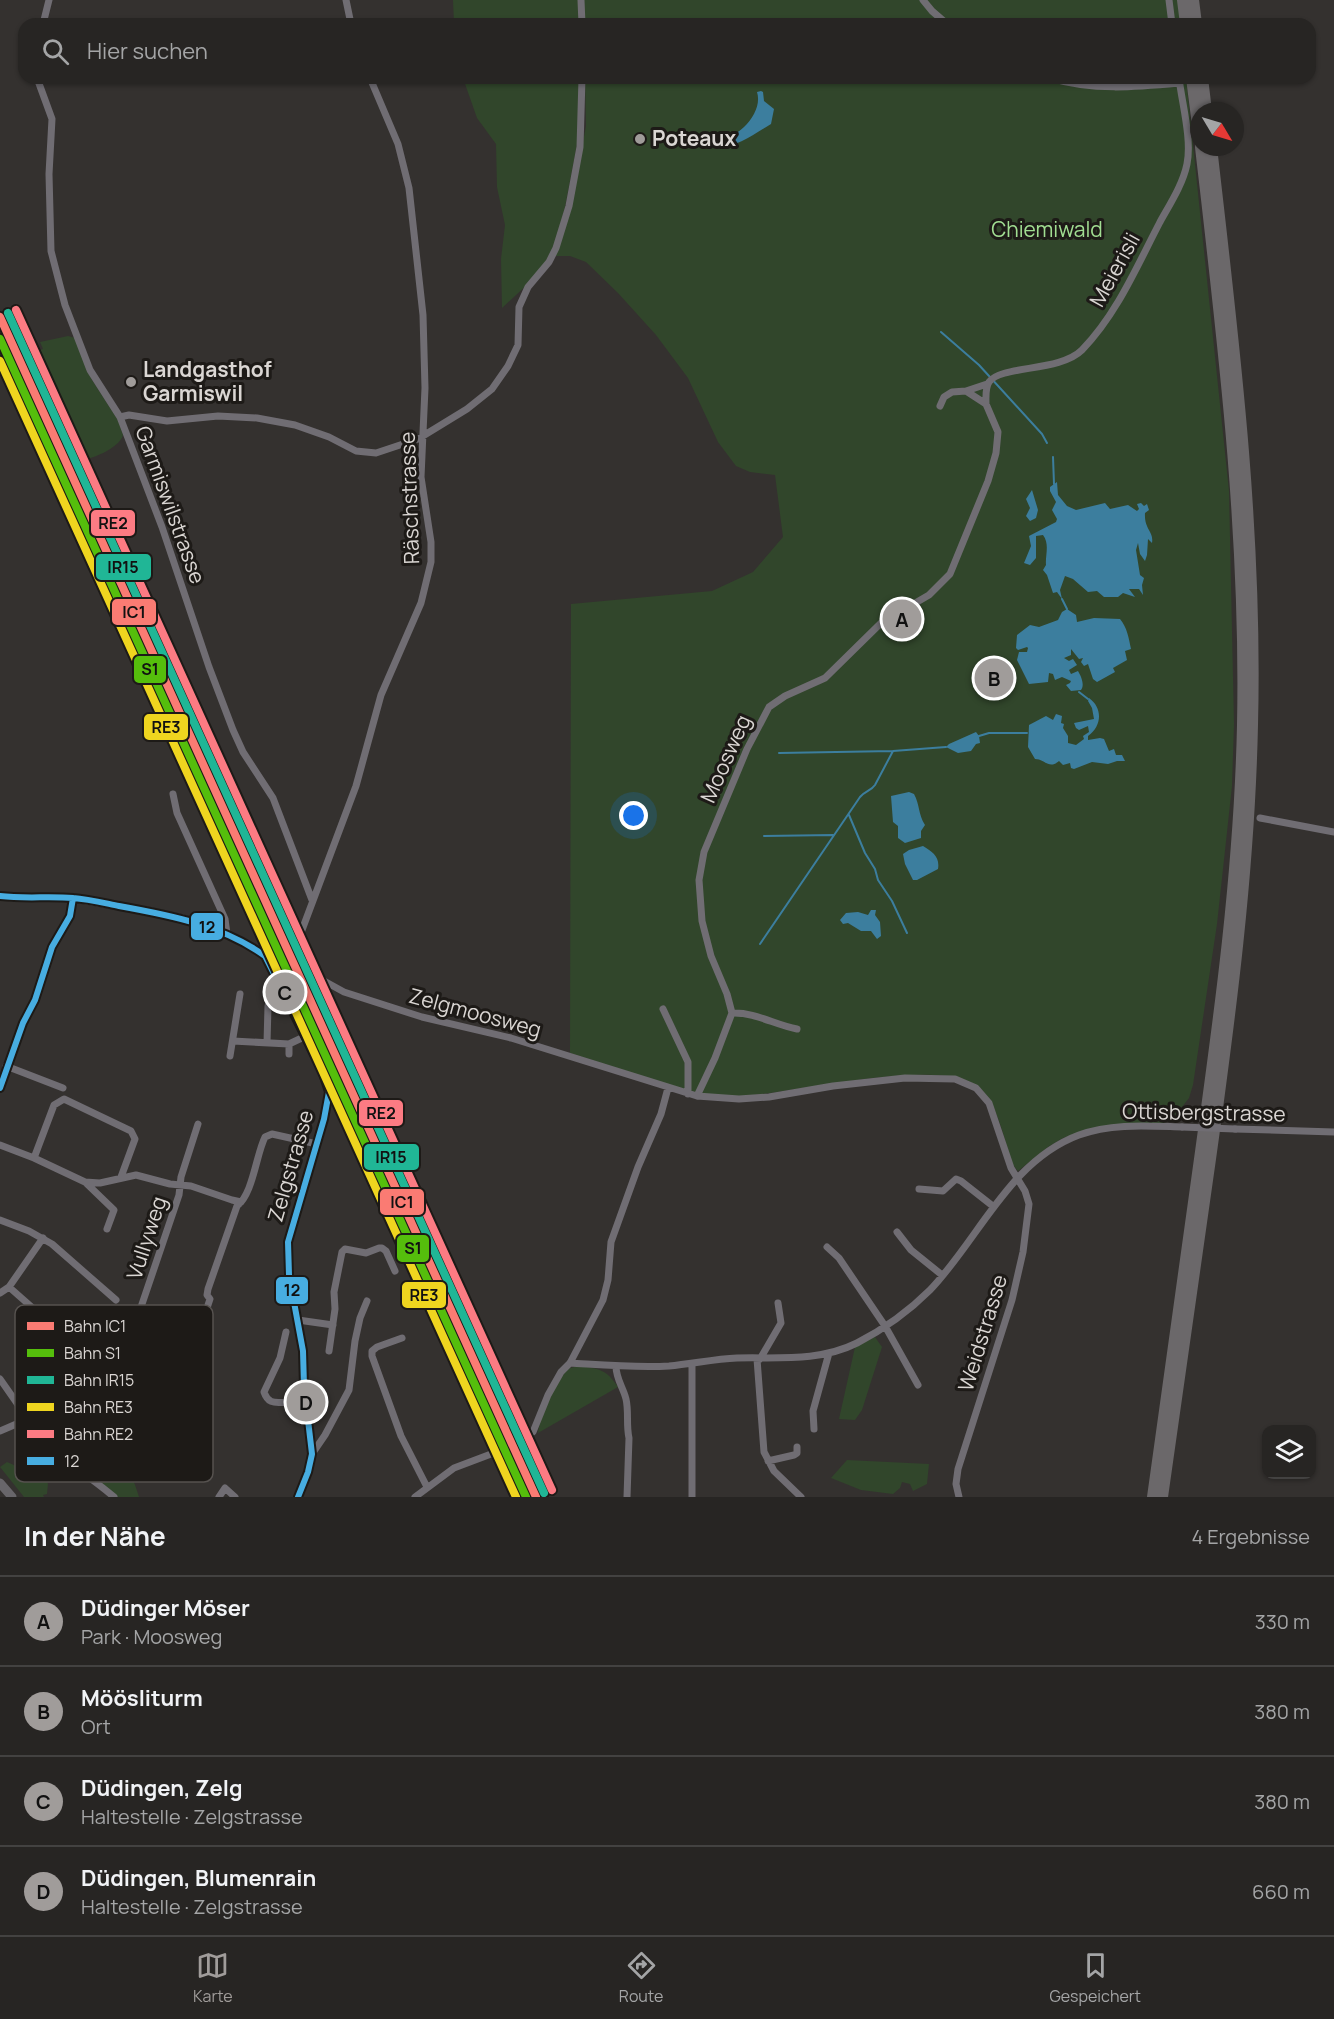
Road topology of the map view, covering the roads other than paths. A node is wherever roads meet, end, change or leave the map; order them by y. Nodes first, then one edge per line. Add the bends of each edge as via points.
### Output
1 (49, 0) edge
2 (346, 0) edge
3 (581, 0) edge
4 (922, 0) edge
5 (1169, 0) edge
6 (1183, 0) edge
7 (1193, 0) edge
8 (44, 18) edge
9 (350, 18) edge
10 (582, 18) edge
11 (940, 18) edge
12 (1171, 18) edge
13 (1185, 18) edge
14 (1195, 18) edge
15 (39, 84) edge
16 (372, 84) edge
17 (582, 84) edge
18 (1077, 84) edge
19 (1154, 84) edge
20 (1180, 84) edge
21 (1193, 84) edge
22 (1203, 84) edge
23 (1195, 102) edge
24 (1205, 102) edge
25 (1202, 156) edge
26 (1211, 156) edge
27 (987, 384) junction
28 (966, 391) junction
29 (986, 404) junction
30 (940, 406) dead end
31 (120, 417) junction
32 (423, 436) junction
33 (173, 794) dead end
34 (1260, 818) dead end
35 (1334, 832) edge
36 (0, 896) edge
37 (73, 898) junction
38 (312, 900) junction
39 (227, 934) junction
40 (298, 938) junction
41 (265, 956) junction
42 (240, 994) dead end
43 (268, 1006) dead end
44 (663, 1009) dead end
45 (732, 1013) junction
46 (798, 1029) dead end
47 (306, 1036) junction
48 (233, 1041) junction
49 (267, 1043) junction
50 (289, 1044) junction
51 (289, 1054) dead end
52 (230, 1056) dead end
53 (6, 1066) junction
54 (0, 1088) edge
55 (63, 1088) dead end
56 (669, 1088) junction
57 (692, 1095) junction
58 (198, 1124) dead end
59 (1334, 1132) edge
60 (317, 1144) junction
61 (0, 1145) edge
62 (34, 1158) junction
63 (123, 1176) junction
64 (1016, 1180) junction
65 (85, 1182) junction
66 (181, 1185) junction
67 (919, 1189) dead end
68 (242, 1202) junction
69 (994, 1207) junction
70 (0, 1220) edge
71 (107, 1229) dead end
72 (897, 1232) dead end
73 (43, 1238) junction
74 (827, 1247) dead end
75 (395, 1270) dead end
76 (942, 1275) junction
77 (9, 1287) junction
78 (0, 1293) edge
79 (116, 1300) dead end
80 (367, 1300) dead end
81 (778, 1304) dead end
82 (29, 1305) edge
83 (142, 1305) edge
84 (208, 1305) edge
85 (298, 1320) junction
86 (333, 1325) junction
87 (885, 1326) junction
88 (286, 1332) dead end
89 (402, 1338) dead end
90 (329, 1351) dead end
91 (830, 1353) junction
92 (758, 1359) junction
93 (570, 1363) junction
94 (692, 1364) junction
95 (616, 1366) junction
96 (0, 1379) edge
97 (918, 1385) dead end
98 (15, 1400) edge
99 (308, 1418) junction
100 (15, 1425) edge
101 (814, 1429) dead end
102 (0, 1431) edge
103 (523, 1439) tunnel mouth
104 (797, 1447) dead end
105 (499, 1450) tunnel mouth
106 (312, 1454) junction
107 (768, 1461) junction
108 (97, 1482) edge
109 (0, 1483) edge
110 (425, 1491) edge
111 (12, 1497) edge
112 (114, 1497) edge
113 (219, 1497) edge
114 (235, 1497) edge
115 (298, 1497) edge
116 (415, 1497) edge
117 (627, 1497) edge
118 (692, 1497) edge
119 (801, 1497) edge
120 (958, 1497) edge
121 (1153, 1497) edge
122 (1162, 1497) edge

1 - 8 street
2 - 9 street
3 - 10 street
4 - 11 street
5 - 12 street
6 - 13 highway
7 - 14 highway
15 - 31 street, Garmiswilstrasse via 52,119 49,185 54,266 90,370
16 - 32 street, Räschstrasse via 398,144 409,188 423,315
17 - 32 street via 582,130 569,206 556,248 528,287 519,307 518,345 492,389
18 - 19 street
20 - 27 street, Meierisli via 1188,147 1185,172 1109,317 1070,359 996,376
21 - 23 highway
22 - 24 highway
25 - 121 highway via 1235,472 1243,618 1243,728 1219,1020
26 - 122 highway via 1246,489 1252,608 1251,764 1227,1030
27 - 28 street
27 - 29 street
28 - 29 street
28 - 30 street via 952,392
29 - 45 street, Moosweg via 997,424 996,453 950,574 929,595 881,623 825,678 769,707 709,837 699,880 701,911 711,956
31 - 32 street via 159,421 218,416 257,418 312,430 365,453 387,450
31 - 38 street, Garmiswilstrasse via 233,730 273,798
32 - 38 street, Räschstrasse via 422,492 431,551 425,591 381,694 356,786
33 - 39 street via 177,813 225,919
34 - 35 street
36 - 37 street
37 - 39 street via 184,919
37 - 53 street via 70,916 52,947 35,1000
38 - 40 street, Räschstrasse
39 - 41 street
40 - 41 street
40 - 56 street, Zelgmoosweg via 317,974 344,992 422,1017 511,1038
41 - 47 street, Zelgstrasse
42 - 48 street
43 - 49 street
44 - 57 street via 687,1062
45 - 46 street via 747,1013
45 - 57 street
47 - 50 street
47 - 60 street, Zelgstrasse via 329,1092
48 - 49 street
48 - 52 street
49 - 50 street
50 - 51 street
53 - 54 street
53 - 55 street
56 - 57 street, Zelgmoosweg
56 - 93 street via 611,1242 603,1300
57 - 64 street, Zelgmoosweg via 739,1099 905,1078 955,1078 976,1088 989,1103
58 - 66 street, Vullyweg
59 - 64 street, Ottisbergstrasse, bridge via 1118,1127 1081,1134 1046,1152
60 - 68 street via 272,1134 265,1137
60 - 85 street, Zelgstrasse via 288,1242 289,1275
61 - 62 street
62 - 63 street via 54,1105 64,1099 131,1131 135,1139
62 - 65 street
63 - 65 street, Vullyweg via 100,1183
63 - 66 street, Vullyweg via 148,1176
64 - 69 street, Ottisbergstrasse
64 - 120 street, Weidstrasse via 1029,1204 1023,1252 1005,1324 958,1469
65 - 71 street via 114,1209
66 - 68 street, Vullyweg
66 - 83 street, Vullyweg
67 - 69 street via 943,1191 952,1181 961,1180
68 - 84 street via 237,1206 208,1289
69 - 76 street, Ottisbergstrasse
70 - 73 street
72 - 76 street via 911,1250
73 - 77 street
73 - 79 street
74 - 87 street via 839,1258
75 - 86 street via 382,1248 366,1253 345,1249 334,1292
76 - 87 street, Ottisbergstrasse via 918,1301
77 - 78 street
77 - 82 street
80 - 106 street, Zelgstrasse via 355,1341 349,1390
81 - 92 street via 781,1323
85 - 86 street
85 - 99 street, Zelgstrasse
86 - 90 street
87 - 91 street, Ottisbergstrasse
87 - 97 street
88 - 99 street via 280,1359 264,1392 272,1403 294,1404
89 - 110 street via 377,1347 372,1356
91 - 92 street, Ottisbergstrasse
91 - 101 street via 815,1404
92 - 94 street, Ottisbergstrasse
92 - 107 street via 762,1442
93 - 95 street, Ottisbergstrasse
93 - 103 street via 554,1385 533,1432
94 - 95 street, Ottisbergstrasse
94 - 118 street
95 - 117 street via 627,1402
96 - 98 street
99 - 106 street, Zelgstrasse
100 - 102 street
104 - 107 street via 794,1455
105 - 110 street via 454,1468
106 - 115 street, Zelgstrasse
107 - 119 street via 779,1478
108 - 112 street
109 - 111 main road
110 - 116 street
113 - 114 street via 225,1488

